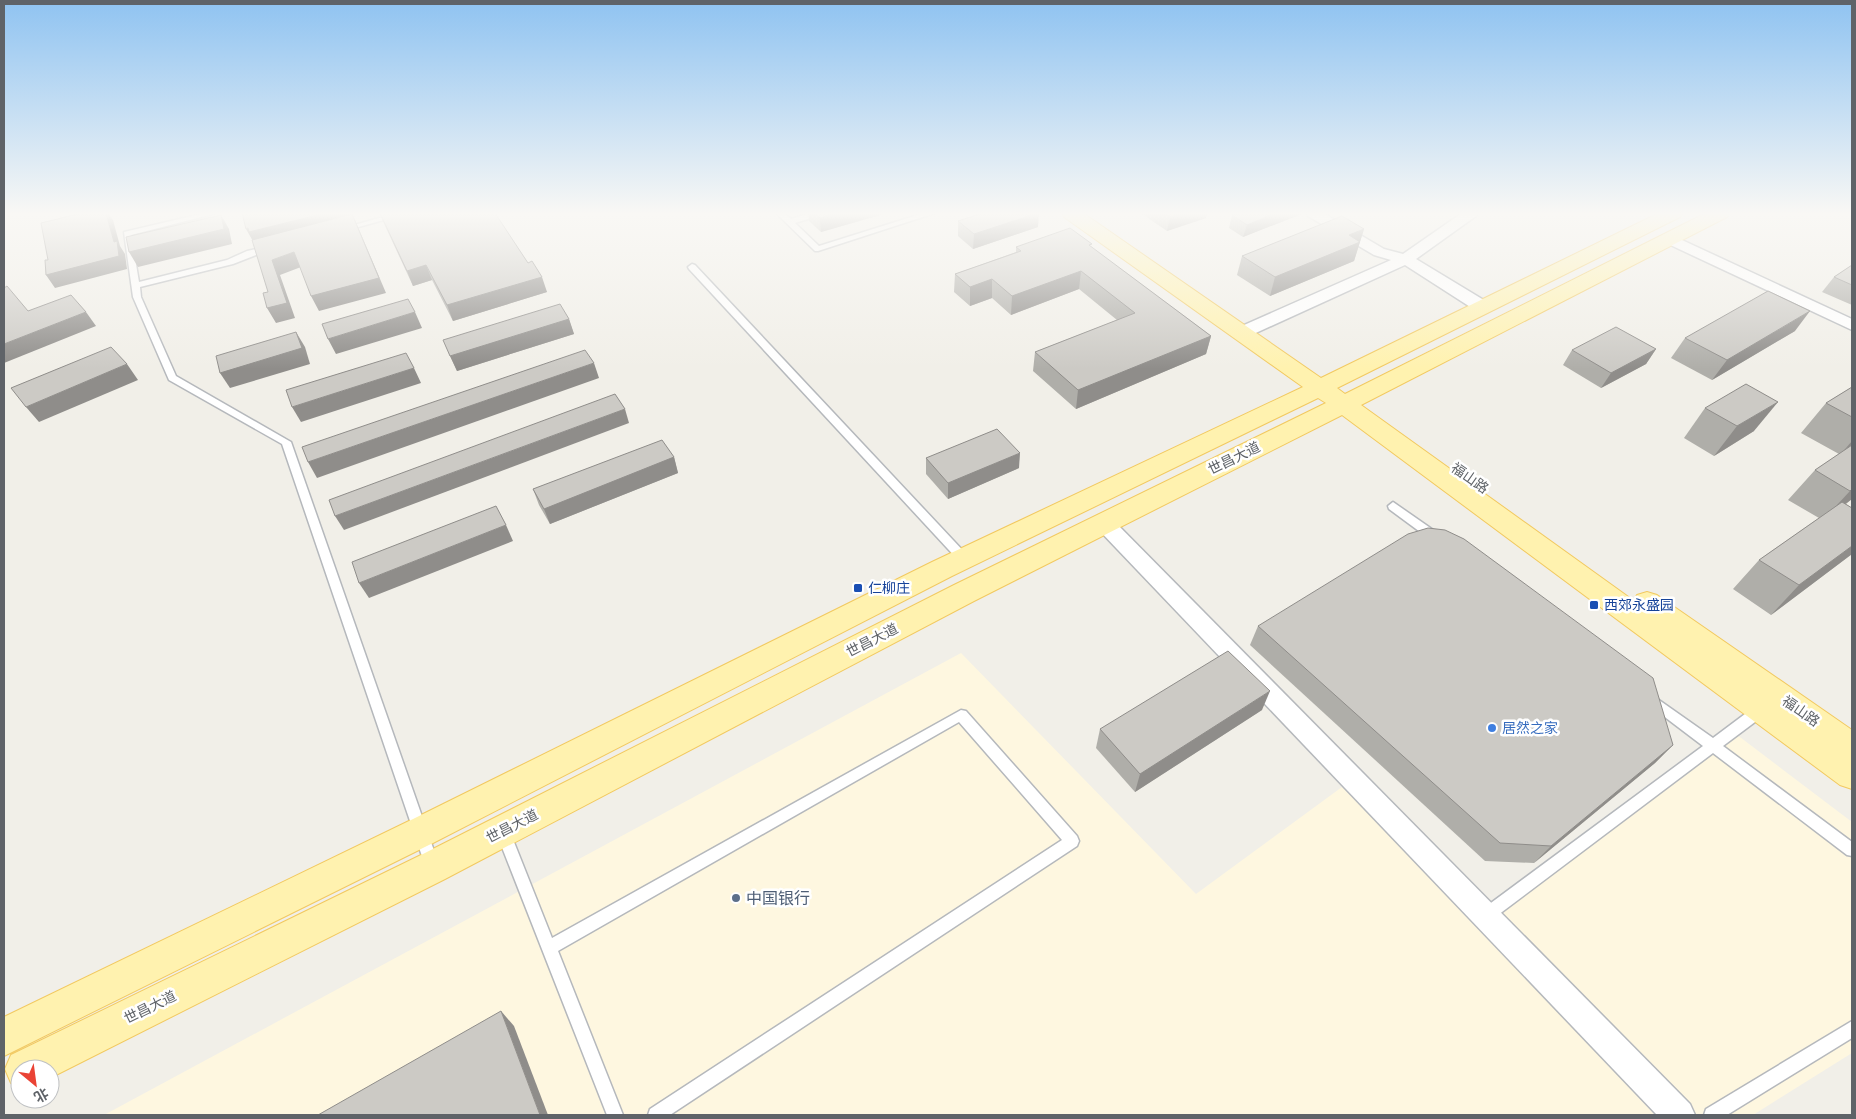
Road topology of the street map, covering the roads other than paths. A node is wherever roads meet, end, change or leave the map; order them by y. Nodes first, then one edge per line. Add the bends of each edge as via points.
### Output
1 (132, 265) edge
2 (217, 265) edge
3 (1150, 265) edge
4 (1157, 265) edge
5 (1394, 265) edge
6 (1415, 265) edge
7 (1565, 265) edge
8 (1613, 265) edge
9 (1725, 265) edge
10 (692, 266) dead end
11 (135, 286) junction
12 (1481, 306) junction
13 (1852, 325) edge
14 (1247, 330) junction
15 (1338, 393) junction
16 (1393, 506) dead end
17 (1104, 523) junction
18 (1441, 542) edge
19 (964, 559) junction
20 (1641, 692) edge
21 (1770, 703) junction
22 (1713, 745) junction
23 (1852, 748) edge
24 (1852, 775) edge
25 (502, 831) junction
26 (421, 832) junction
27 (1852, 850) edge
28 (433, 867) junction
29 (1485, 916) junction
30 (549, 948) junction
31 (1852, 1029) edge
32 (4, 1037) edge
33 (45, 1059) edge
34 (615, 1115) edge
35 (656, 1115) edge
36 (1679, 1115) edge
37 (1712, 1115) edge

1 - 11 lane
2 - 11 lane
3 - 14 main road
4 - 14 main road
5 - 14 street
6 - 12 street
7 - 12 main road, 世昌大道
8 - 15 main road, 世昌大道
9 - 13 street
10 - 19 lane
11 - 26 lane via 172,378 286,442
12 - 15 main road, 世昌大道
14 - 15 main road
15 - 17 main road, 世昌大道
15 - 19 main road, 世昌大道
15 - 21 main road
16 - 18 lane
17 - 25 main road, 世昌大道
17 - 29 street
19 - 26 main road, 世昌大道
20 - 22 lane
21 - 22 lane
21 - 23 main road, 福山路
21 - 24 main road
22 - 27 lane
22 - 29 lane
25 - 28 main road, 世昌大道
25 - 30 lane
26 - 28 lane
26 - 32 main road, 世昌大道
28 - 33 main road, 世昌大道
29 - 36 street
30 - 34 lane
30 - 35 lane via 961,715 1072,841
31 - 37 lane

